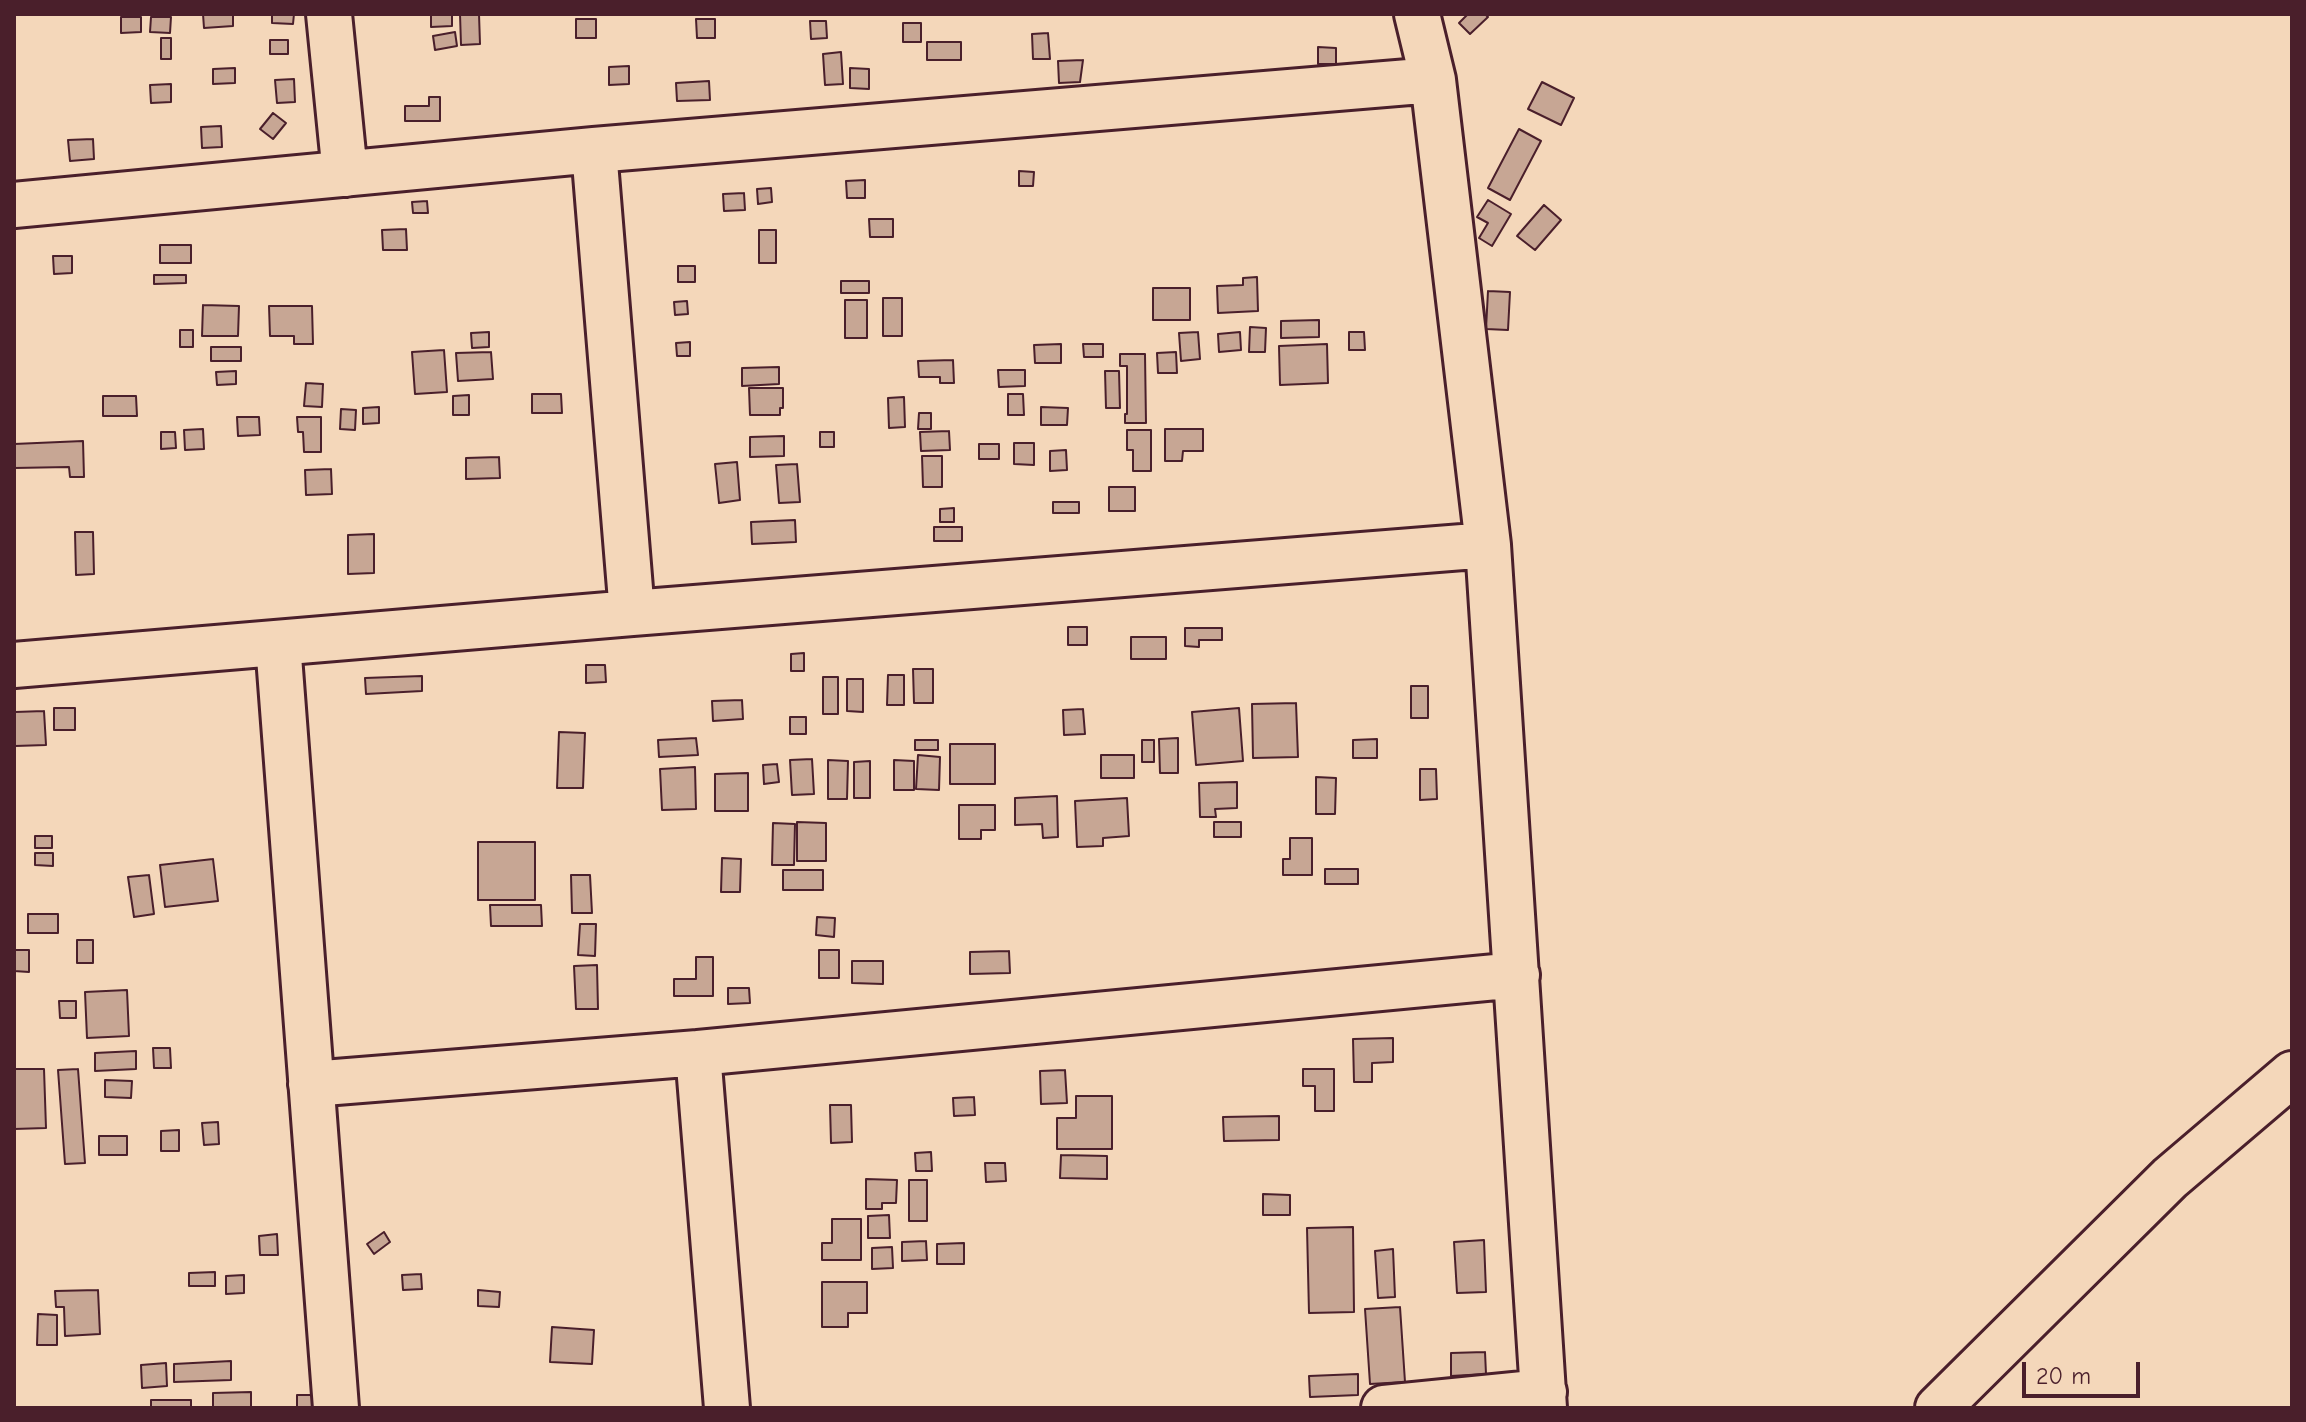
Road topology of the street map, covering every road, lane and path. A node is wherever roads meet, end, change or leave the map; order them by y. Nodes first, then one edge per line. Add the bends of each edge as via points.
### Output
1 (329, 14) edge
2 (1417, 14) edge
3 (1433, 80) junction
4 (594, 150) junction
5 (345, 174) junction
6 (14, 205) edge
7 (1488, 545) junction
8 (632, 613) junction
9 (278, 643) junction
10 (14, 665) edge
11 (1517, 975) junction
12 (698, 1053) junction
13 (2292, 1074) edge
14 (311, 1084) junction
15 (1544, 1400) edge
16 (336, 1408) edge
17 (727, 1408) edge
18 (1384, 1408) edge
19 (1938, 1408) edge

1 - 5 street
2 - 3 street
3 - 4 street
3 - 7 street
4 - 5 street
4 - 8 street
5 - 6 street
7 - 8 street
7 - 11 street
8 - 9 street
9 - 10 street
9 - 14 street
11 - 12 street
11 - 15 street
12 - 14 street
12 - 17 street
13 - 19 street via 2170,1178
14 - 16 street
15 - 18 street

